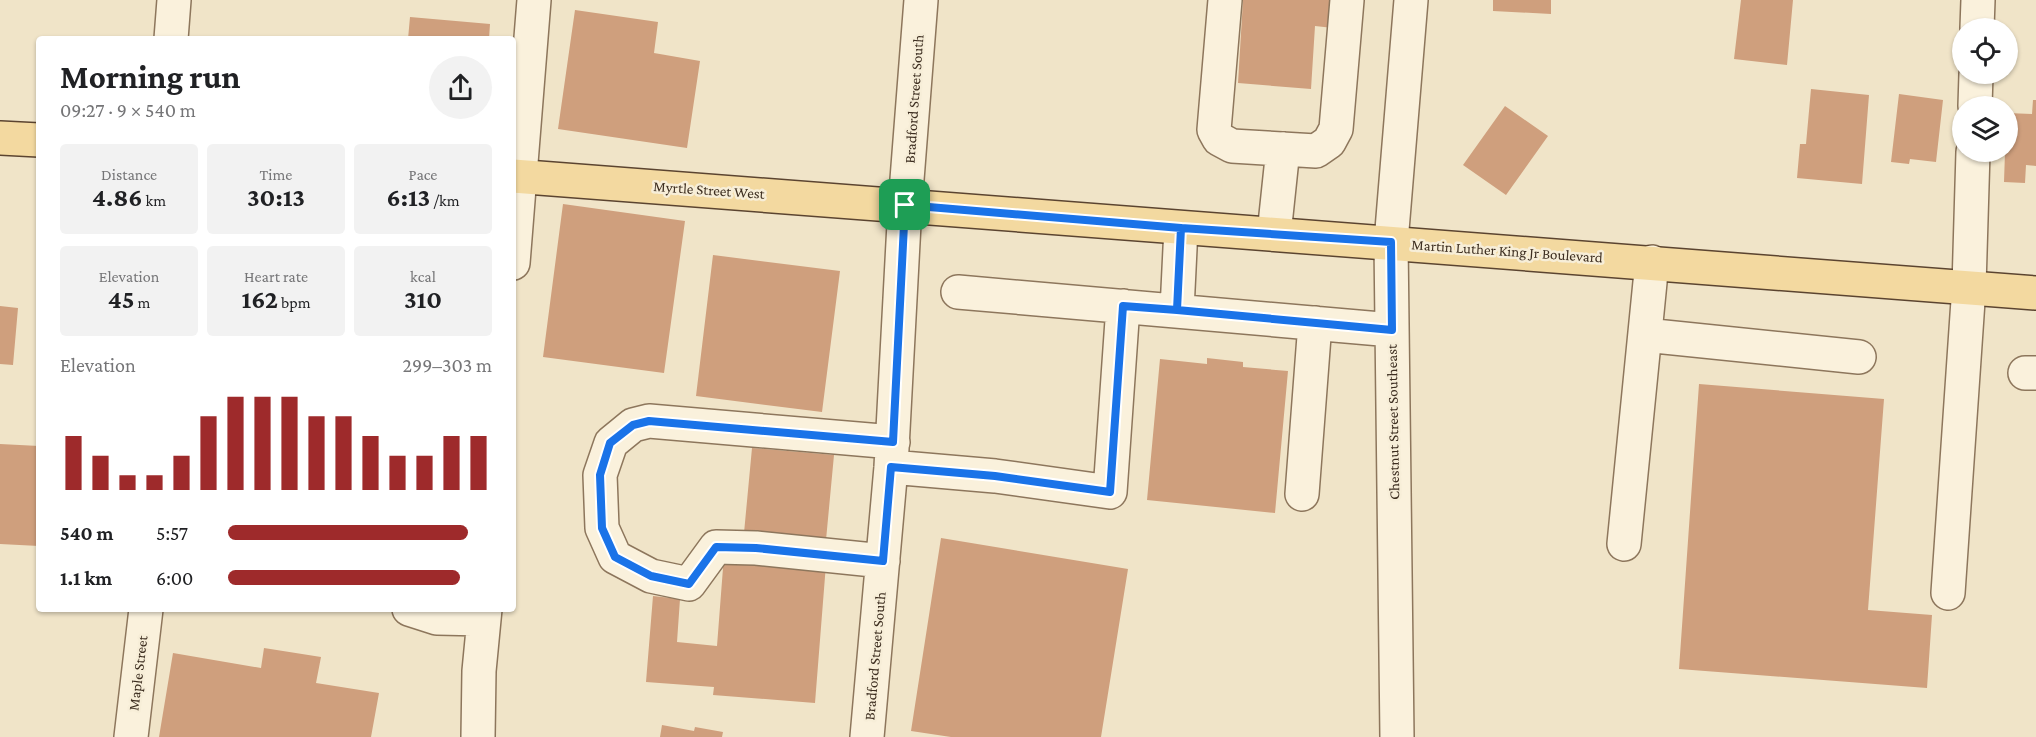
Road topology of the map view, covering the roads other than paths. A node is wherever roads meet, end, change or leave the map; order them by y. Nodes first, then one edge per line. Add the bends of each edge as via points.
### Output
1 (174, 0) edge
2 (534, 0) edge
3 (921, 0) edge
4 (1225, 0) edge
5 (1347, 0) edge
6 (1412, 0) edge
7 (1978, 0) edge
8 (1977, 18) edge
9 (171, 36) edge
10 (0, 138) edge
11 (36, 140) edge
12 (1283, 148) junction
13 (1973, 162) edge
14 (517, 176) edge
15 (516, 198) edge
16 (905, 205) junction
17 (1181, 228) junction
18 (1274, 234) junction
19 (1391, 242) junction
20 (1652, 262) junction
21 (1969, 286) junction
22 (958, 292) dead end
23 (2036, 293) edge
24 (1123, 306) junction
25 (1177, 310) junction
26 (1315, 323) junction
27 (1392, 330) junction
28 (1645, 335) junction
29 (1859, 357) dead end
30 (892, 454) junction
31 (1302, 494) dead end
32 (1624, 544) dead end
33 (883, 561) junction
34 (1948, 592) dead end
35 (146, 612) edge
36 (418, 612) edge
37 (484, 614) edge
38 (131, 737) edge
39 (478, 737) edge
40 (867, 737) edge
41 (1397, 737) edge

1 - 9 street
2 - 14 street
3 - 16 street, Bradford Street South
4 - 12 street via 1214,130 1219,139 1232,146
5 - 12 street via 1336,129 1329,142 1317,151
6 - 19 street, Chestnut Street Southeast
7 - 8 street
10 - 11 main road
12 - 18 street
13 - 21 street
14 - 15 street
14 - 16 main road, Myrtle Street West
16 - 17 main road, Martin Luther King Jr Boulevard
16 - 30 street, Bradford Street South
17 - 18 main road, Martin Luther King Jr Boulevard
17 - 25 street
18 - 19 main road, Martin Luther King Jr Boulevard
19 - 20 main road, Martin Luther King Jr Boulevard
19 - 27 street, Chestnut Street Southeast
20 - 21 main road, Martin Luther King Jr Boulevard
20 - 28 street
21 - 23 main road, Martin Luther King Jr Boulevard
21 - 34 street
22 - 24 street
24 - 25 street
24 - 30 street via 1110,492 995,476
25 - 26 street
26 - 27 street
26 - 31 street
27 - 41 street, Chestnut Street Southeast
28 - 29 street
28 - 32 street
30 - 33 street, Bradford Street South
30 - 33 street via 649,421 633,425 610,443 600,475 602,528 615,557 651,576 689,584 716,547
33 - 40 street, Bradford Street South
35 - 38 street, Maple Street
36 - 37 street via 437,618
37 - 39 street

